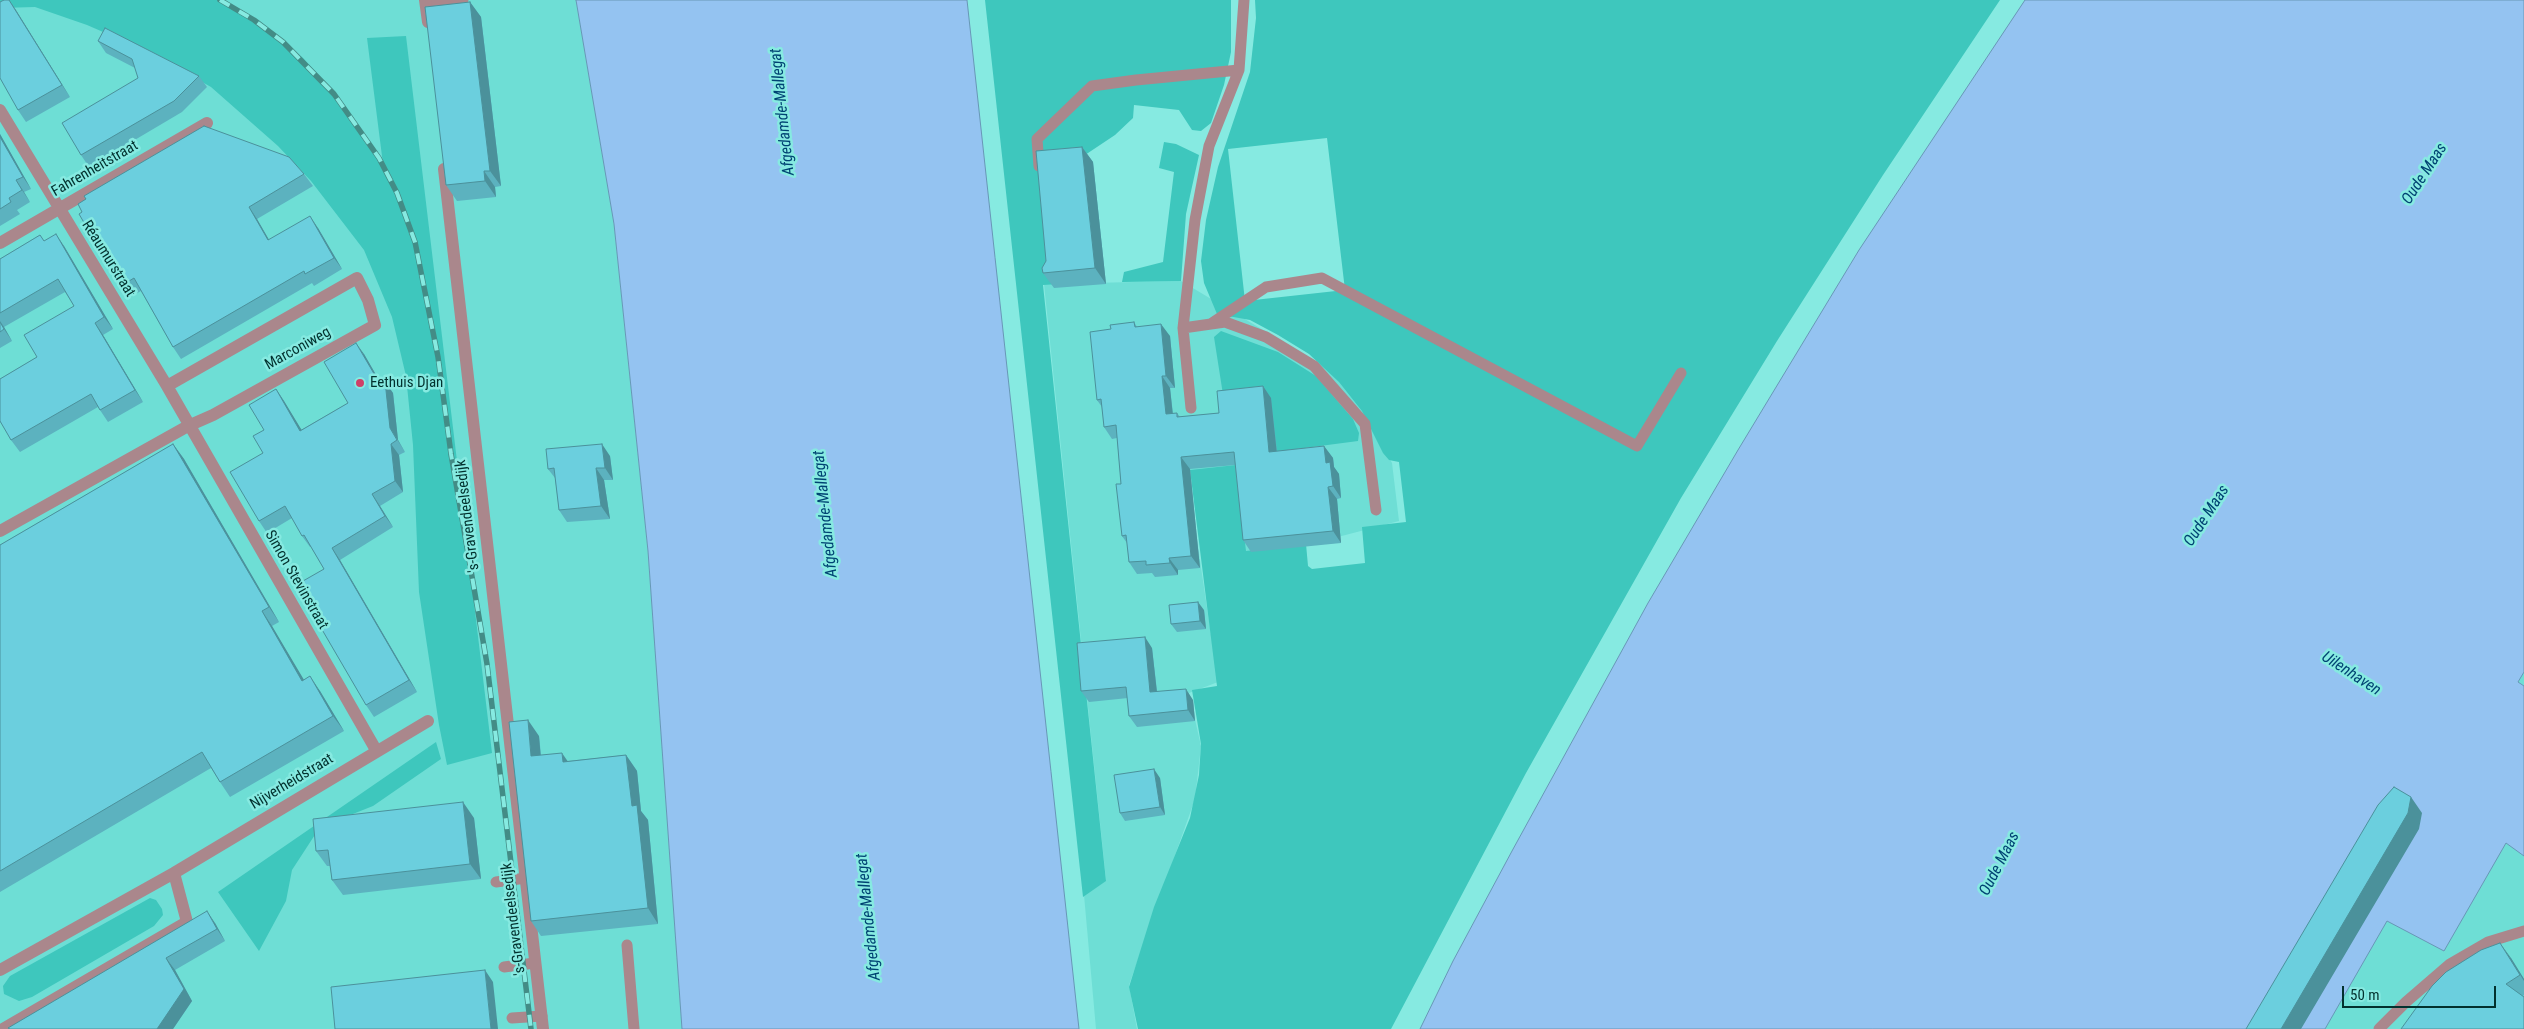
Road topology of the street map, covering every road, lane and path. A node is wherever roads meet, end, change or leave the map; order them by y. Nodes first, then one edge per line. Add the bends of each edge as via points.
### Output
1 (463, 0) edge
2 (1244, 0) edge
3 (425, 2) edge
4 (429, 34) edge
5 (1239, 70) junction
6 (0, 110) edge
7 (207, 123) dead end
8 (442, 153) edge
9 (1040, 179) edge
10 (58, 209) junction
11 (0, 243) edge
12 (1210, 324) junction
13 (1184, 328) junction
14 (1681, 373) dead end
15 (166, 386) junction
16 (1191, 408) dead end
17 (188, 426) junction
18 (1376, 510) dead end
19 (0, 531) edge
20 (428, 721) dead end
21 (376, 750) junction
22 (174, 872) junction
23 (526, 878) junction
24 (496, 882) dead end
25 (2524, 931) edge
26 (626, 945) dead end
27 (535, 964) junction
28 (504, 967) dead end
29 (0, 970) edge
30 (542, 1016) junction
31 (512, 1018) dead end
32 (2, 1028) edge
33 (543, 1029) edge
34 (634, 1029) edge
35 (2379, 1029) edge

1 - 3 lane
2 - 5 lane
3 - 4 street
5 - 9 lane via 1092,86 1037,139
5 - 13 lane via 1209,146 1195,220
6 - 10 street, Réaumurstraat
7 - 10 street, Fahrenheitstraat
8 - 23 street, 's-Gravendeelsedijk
10 - 11 street, Fahrenheitstraat
10 - 15 street, Réaumurstraat
12 - 13 lane
12 - 14 lane via 1266,286 1322,278 1637,446
12 - 18 lane via 1225,322 1266,337 1314,366 1365,424
13 - 16 lane
15 - 17 street, Réaumurstraat
15 - 17 street, Marconiweg via 357,278 375,325
17 - 19 street, Marconiweg
17 - 21 street, Simon Stevinstraat
20 - 21 street, Nijverheidstraat
21 - 22 street, Nijverheidstraat
22 - 29 street, Nijverheidstraat
22 - 32 street via 187,922
23 - 24 lane
23 - 27 street, 's-Gravendeelsedijk
25 - 35 lane via 2488,942 2450,964
26 - 34 lane
27 - 28 lane
27 - 30 street, 's-Gravendeelsedijk
30 - 31 lane
30 - 33 street, 's-Gravendeelsedijk

